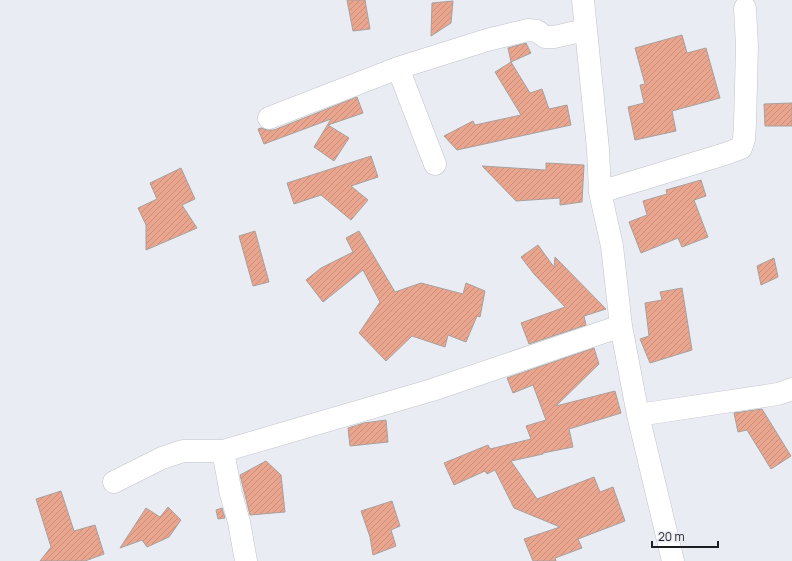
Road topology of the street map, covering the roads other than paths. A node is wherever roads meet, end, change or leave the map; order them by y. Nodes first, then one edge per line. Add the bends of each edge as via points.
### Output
1 (583, 0) edge
2 (745, 8) dead end
3 (585, 30) junction
4 (398, 68) junction
5 (269, 118) dead end
6 (435, 164) dead end
7 (600, 192) junction
8 (622, 326) junction
9 (792, 389) edge
10 (638, 415) junction
11 (223, 451) junction
12 (114, 482) dead end
13 (246, 561) edge
14 (673, 561) edge

1 - 3 street
2 - 7 street via 745,124 741,148
3 - 4 street via 545,37 536,31 528,30
3 - 7 street
4 - 5 street
4 - 6 street
7 - 8 street via 612,246
8 - 10 street
8 - 11 street via 432,390
9 - 10 street via 778,394
10 - 14 street
11 - 12 street via 183,451 162,458
11 - 13 street

